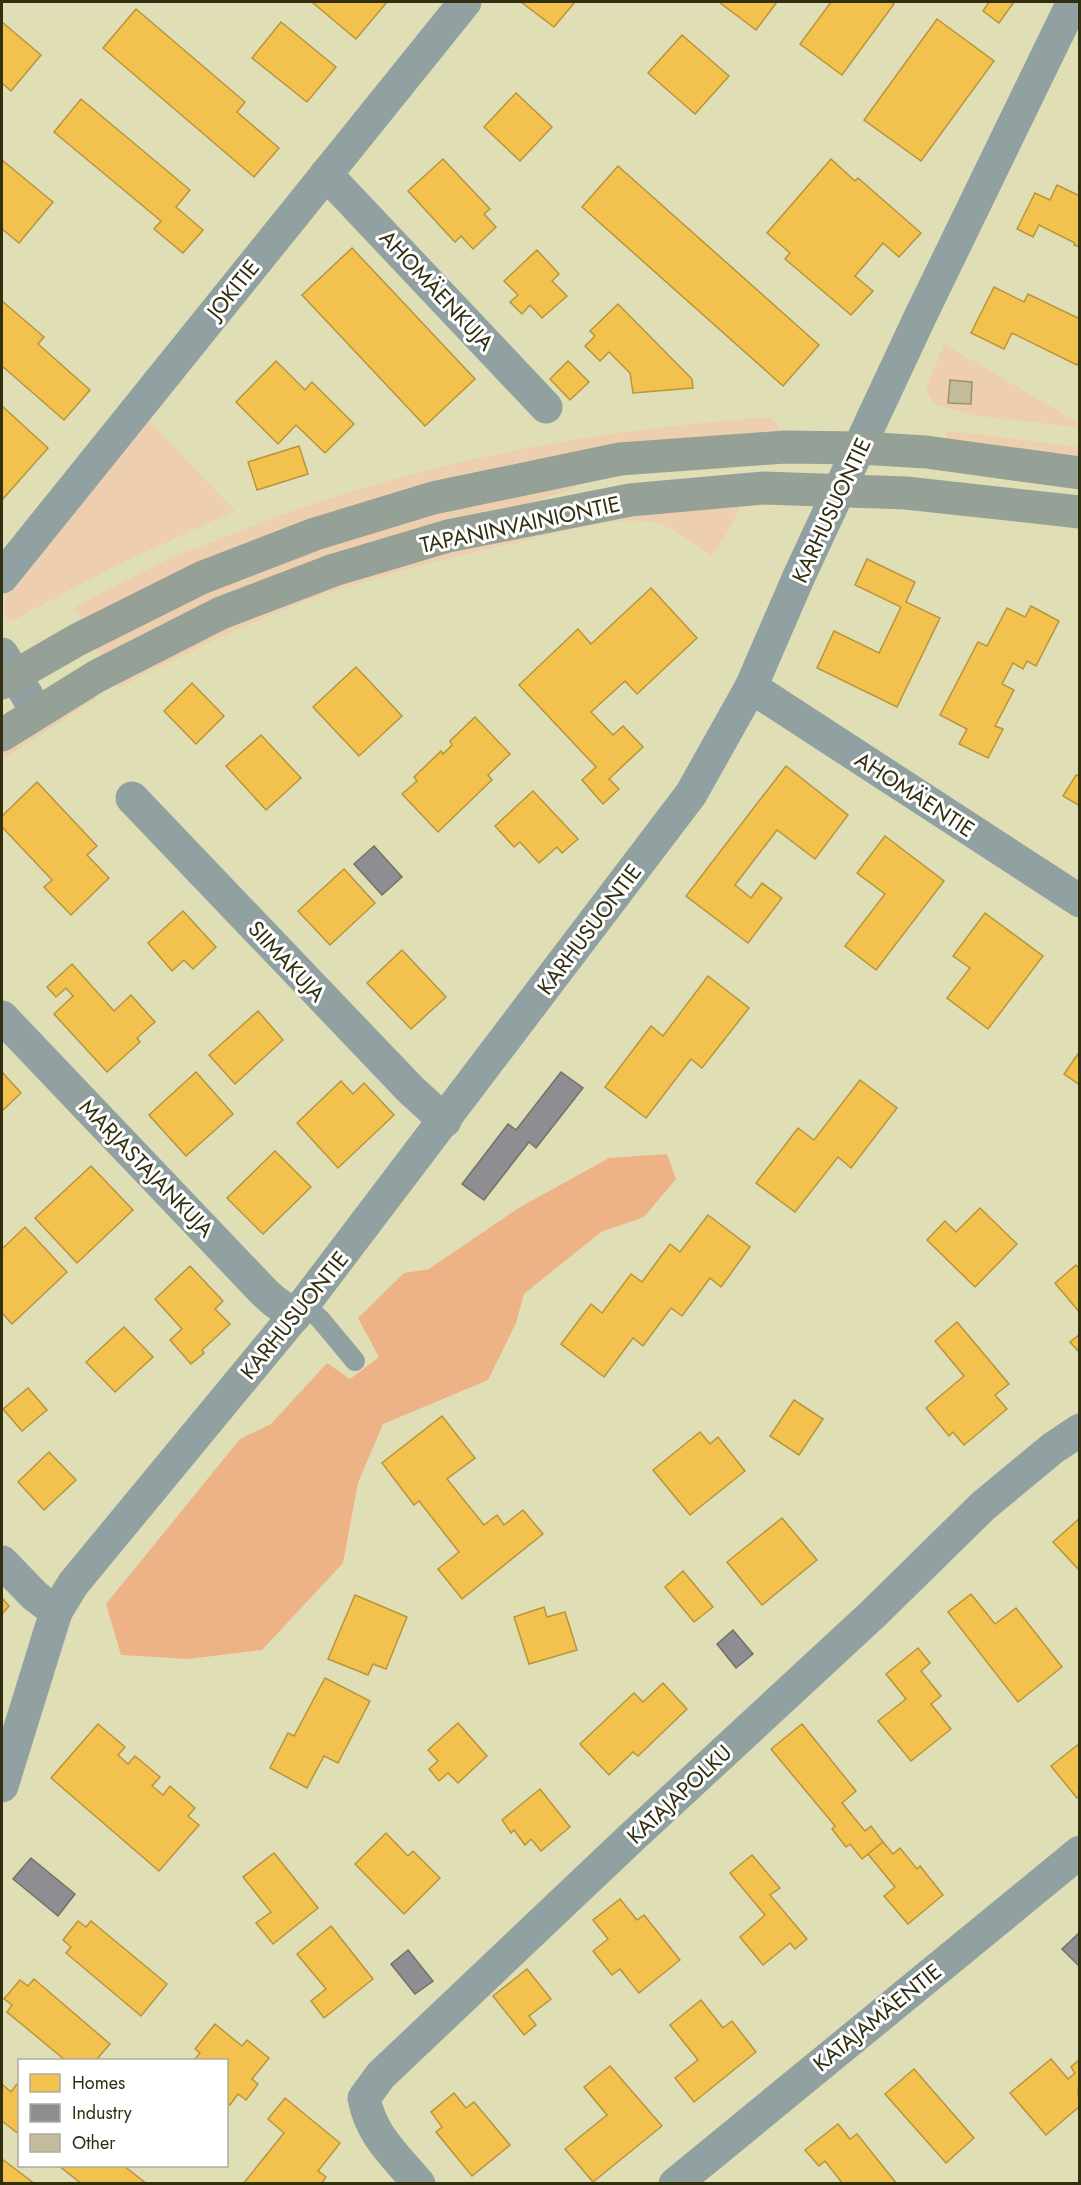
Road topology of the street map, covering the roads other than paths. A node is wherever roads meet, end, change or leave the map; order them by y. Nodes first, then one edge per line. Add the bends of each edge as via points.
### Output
1 (465, 2) edge
2 (1073, 2) edge
3 (326, 174) junction
4 (546, 407) dead end
5 (860, 448) junction
6 (1080, 473) edge
7 (839, 491) junction
8 (1080, 512) edge
9 (2, 577) edge
10 (6, 671) edge
11 (751, 687) junction
12 (37, 712) junction
13 (2, 735) edge
14 (132, 798) dead end
15 (1080, 901) edge
16 (2, 1017) edge
17 (444, 1121) junction
18 (300, 1310) junction
19 (355, 1361) dead end
20 (1080, 1430) edge
21 (2, 1562) edge
22 (56, 1612) junction
23 (2, 1786) edge
24 (1080, 1852) edge
25 (419, 2184) edge
26 (675, 2184) edge

1 - 3 street, JOKITIE
2 - 5 street, KARHUSUONTIE
3 - 4 street, AHOMÄENKUJA
3 - 9 street, JOKITIE
5 - 6 main road, TAPANINVAINIONTIE via 926,452
5 - 7 street, KARHUSUONTIE
5 - 10 main road, TAPANINVAINIONTIE via 785,447 620,459 433,498 315,534 201,578
7 - 8 main road, TAPANINVAINIONTIE via 906,493
7 - 11 street, KARHUSUONTIE
7 - 12 main road, TAPANINVAINIONTIE via 764,488 630,500 448,536 334,570 221,613 97,676
10 - 12 street
11 - 15 street, AHOMÄENTIE
11 - 17 street, KARHUSUONTIE via 691,794
12 - 13 main road, TAPANINVAINIONTIE
14 - 17 street, SIIMAKUJA
16 - 18 street, MARJASTAJANKUJA via 264,1292
17 - 18 street, KARHUSUONTIE
18 - 19 lane via 320,1319
18 - 22 street, KARHUSUONTIE via 73,1584
20 - 25 street, KATAJAPOLKU via 983,1506 381,2075 364,2098 366,2111 375,2132
21 - 22 street
22 - 23 street, KARHUSUONTIE
24 - 26 street, KATAJAMÄENTIE

